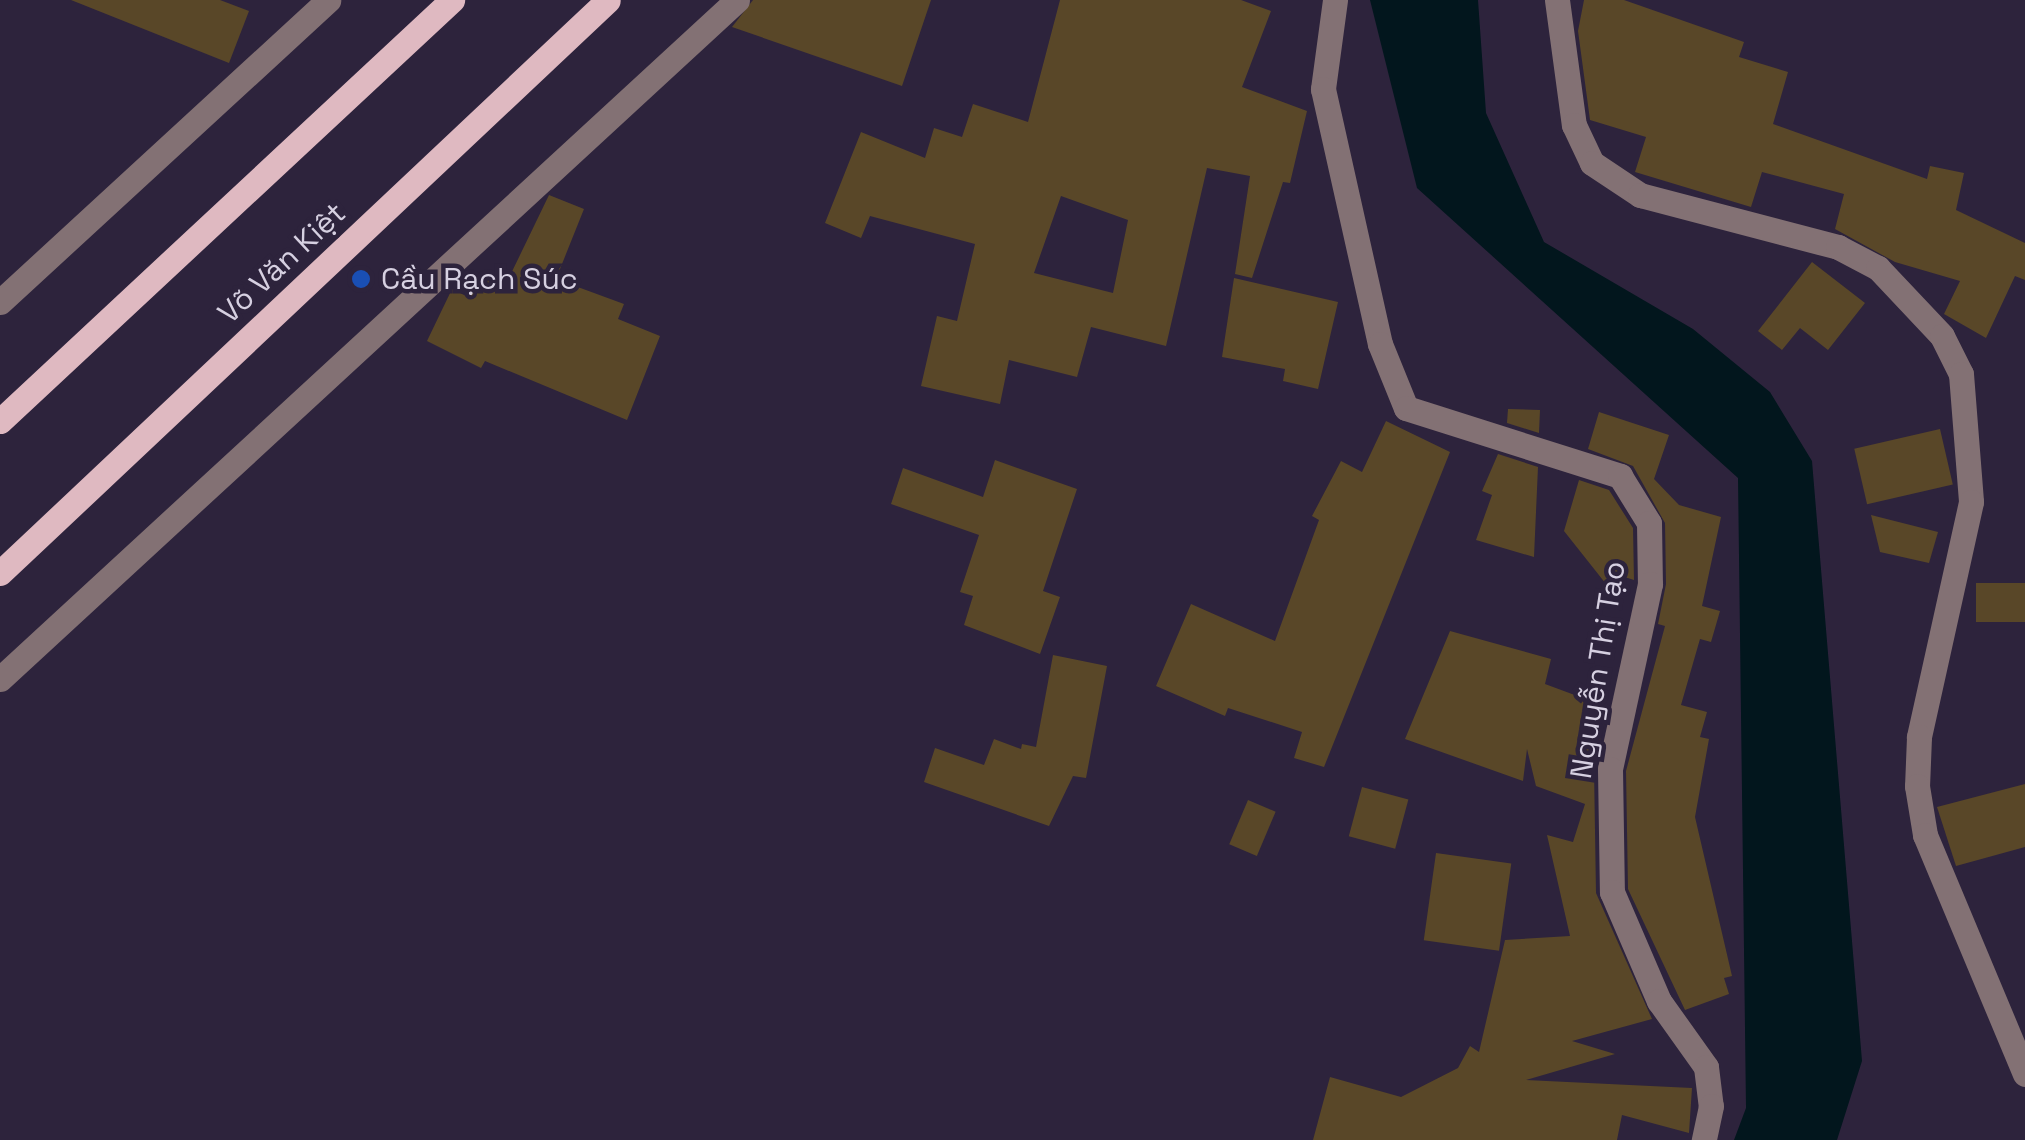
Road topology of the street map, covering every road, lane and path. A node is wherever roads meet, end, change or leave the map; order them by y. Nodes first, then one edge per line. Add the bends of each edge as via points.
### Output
1 (328, 0) edge
2 (452, 0) edge
3 (608, 0) edge
4 (737, 0) edge
5 (1334, 0) edge
6 (1557, 0) edge
7 (0, 302) edge
8 (0, 421) edge
9 (0, 573) edge
10 (0, 679) edge
11 (2025, 1074) edge
12 (1704, 1140) edge

1 - 7 street
2 - 8 main road
3 - 9 main road, Võ Văn Kiệt
4 - 10 street
5 - 12 street, Nguyễn Thị Tạo via 1323,89 1380,344 1406,408 1620,476 1648,523 1650,584 1610,769 1612,892 1659,1001 1706,1066 1711,1106
6 - 11 street via 1574,126 1592,163 1640,195 1838,247 1878,268 1942,336 1961,374 1971,502 1920,737 1918,786 1925,835

